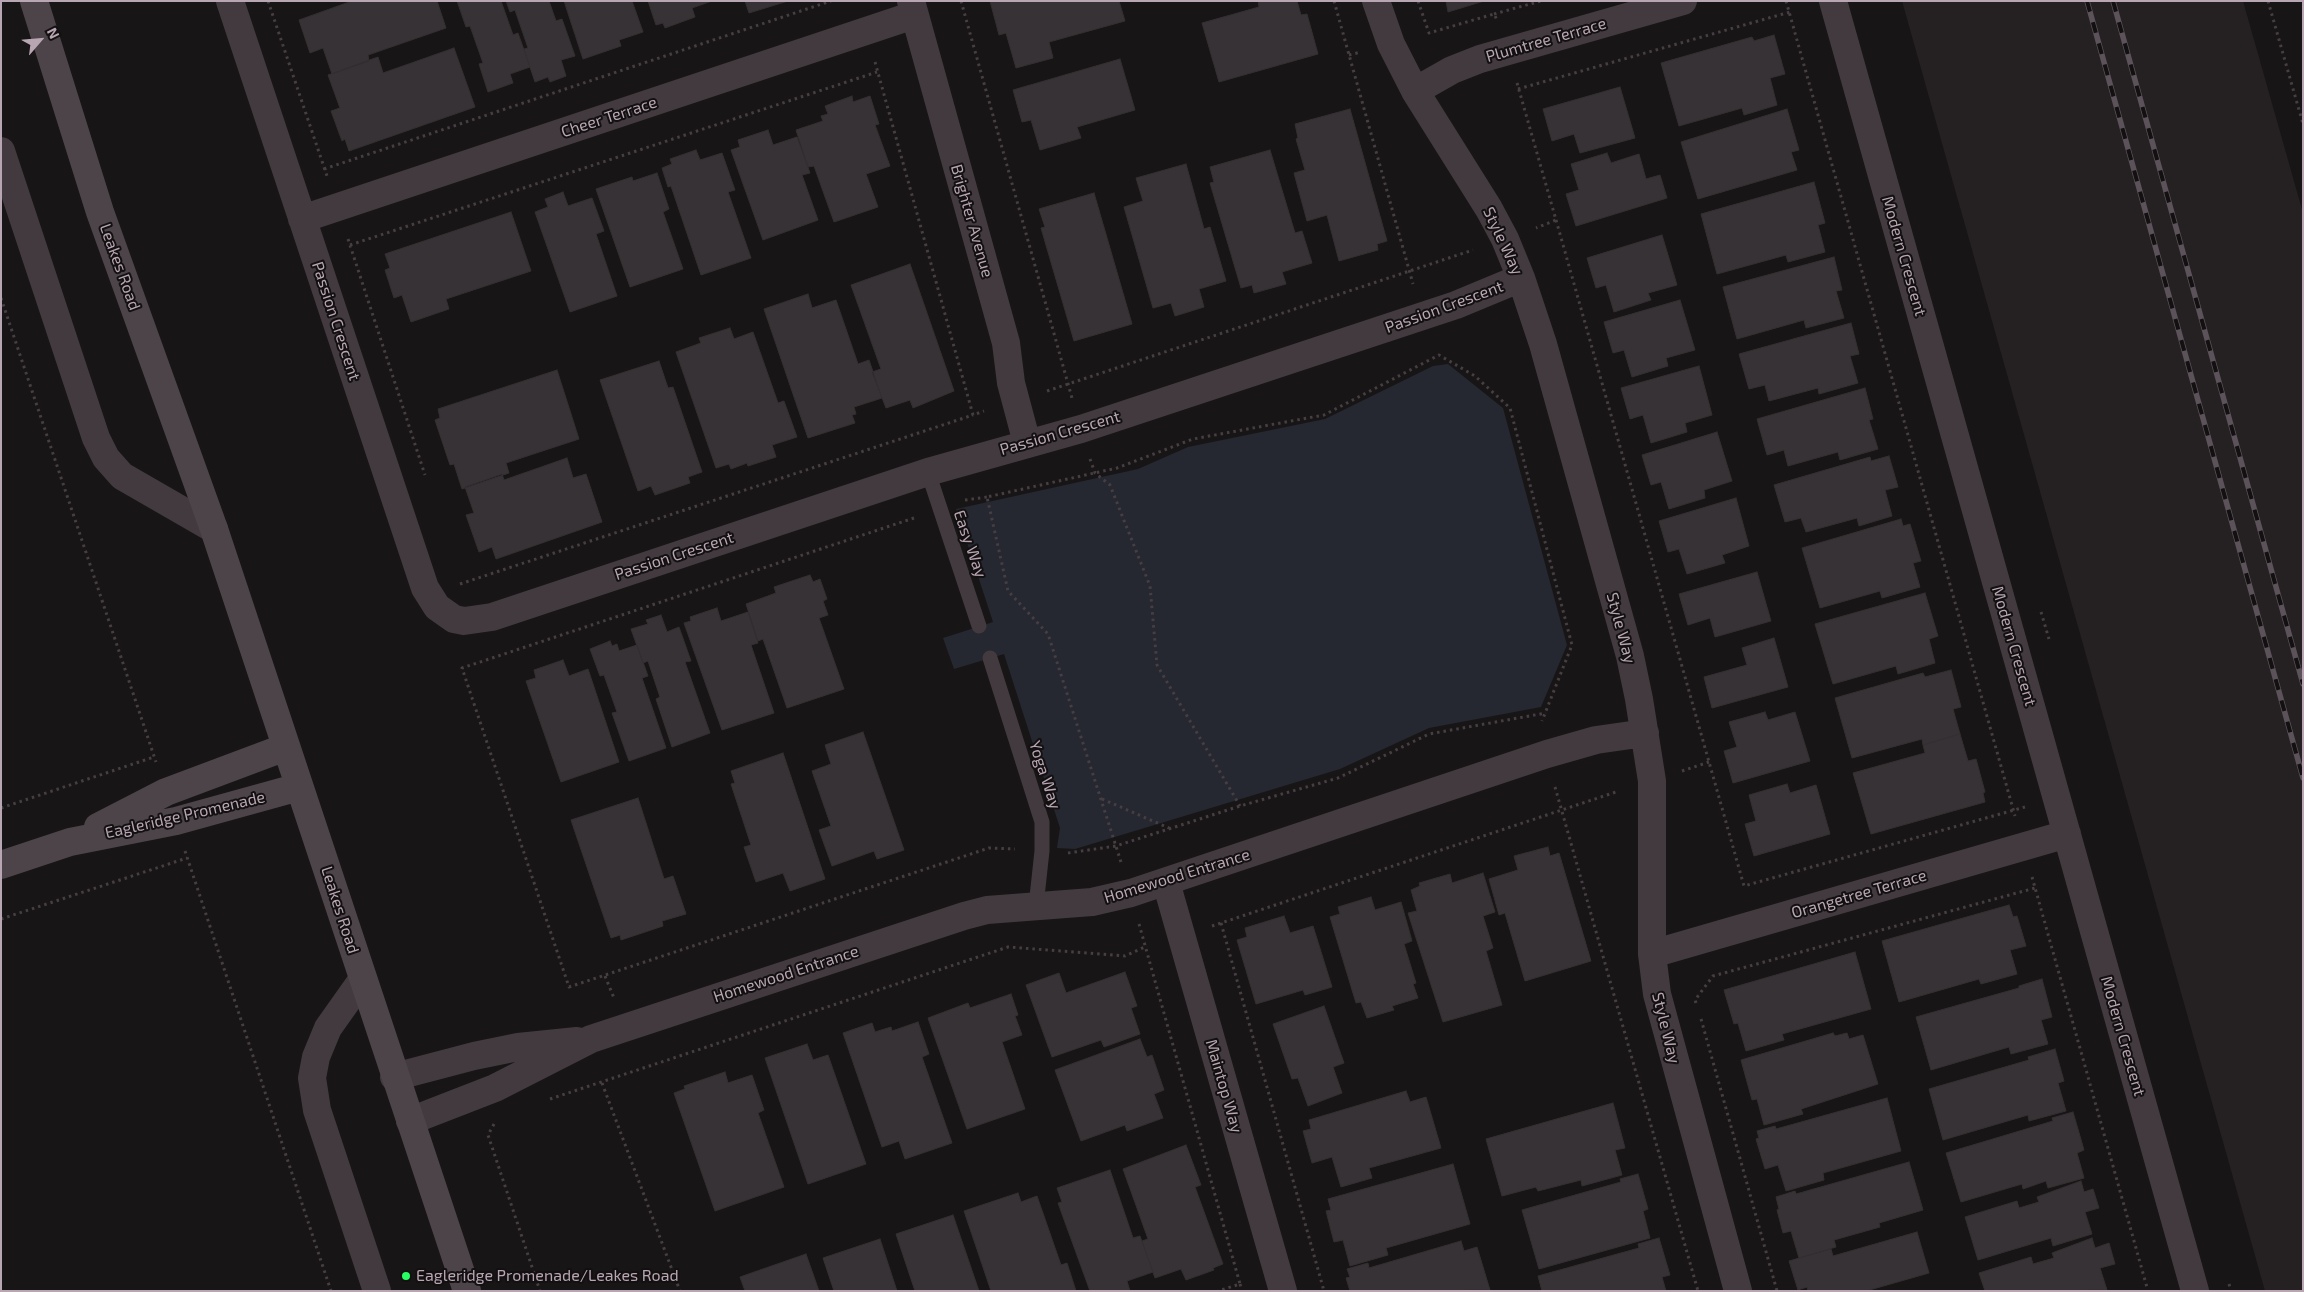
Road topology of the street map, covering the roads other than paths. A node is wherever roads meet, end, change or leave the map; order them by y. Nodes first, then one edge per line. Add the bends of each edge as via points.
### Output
1 (34, 1) edge
2 (230, 1) edge
3 (1376, 1) edge
4 (1683, 1) edge
5 (1833, 1) edge
6 (913, 8) edge
7 (1415, 91) junction
8 (1, 151) edge
9 (302, 219) junction
10 (1521, 278) junction
11 (1027, 443) junction
12 (928, 472) junction
13 (214, 529) junction
14 (979, 626) dead end
15 (990, 658) dead end
16 (1645, 733) junction
17 (286, 747) junction
18 (299, 787) junction
19 (2067, 834) junction
20 (70, 842) junction
21 (1, 865) edge
22 (1166, 882) junction
23 (1036, 906) junction
24 (1652, 954) junction
25 (362, 980) junction
26 (591, 1039) junction
27 (394, 1076) junction
28 (410, 1121) junction
29 (377, 1291) edge
30 (467, 1291) edge
31 (1283, 1291) edge
32 (1738, 1291) edge
33 (2195, 1291) edge

1 - 13 main road, Leakes Road via 100,212
2 - 9 street, Passion Crescent
3 - 7 street, Style Way via 1390,44
4 - 7 street, Plumtree Terrace via 1508,51 1452,70
5 - 19 street, Modern Crescent
6 - 9 street, Cheer Terrace via 866,31
6 - 11 street, Brighter Avenue via 1006,343 1011,383
7 - 10 street, Style Way via 1489,209
8 - 13 street via 96,438 106,458 122,476
9 - 12 street, Passion Crescent via 425,588 438,607 454,618 473,621 492,617
10 - 11 street, Passion Crescent via 1456,305 1081,430
10 - 16 street, Style Way via 1543,344 1624,637
11 - 12 street, Passion Crescent
12 - 14 lane, Easy Way
13 - 17 main road, Leakes Road
15 - 23 lane, Yoga Way via 1042,822
16 - 22 street, Homewood Entrance via 1596,740 1547,754
16 - 24 street, Style Way via 1652,781
17 - 18 main road, Leakes Road
17 - 20 main road, Eagleridge Promenade via 166,792
18 - 20 main road, Eagleridge Promenade via 176,821
18 - 25 main road, Leakes Road
19 - 24 street, Orangetree Terrace
19 - 33 street, Modern Crescent
20 - 21 main road, Eagleridge Promenade
22 - 23 street, Homewood Entrance via 1092,902
22 - 31 street, Maintop Way
23 - 26 street, Homewood Entrance via 987,910 964,916
24 - 32 street, Style Way via 1666,1035
25 - 27 main road, Leakes Road
25 - 29 street via 328,1028 316,1057 312,1078 317,1110
26 - 27 street, Homewood Entrance via 509,1049
26 - 28 street, Homewood Entrance via 495,1088
27 - 28 main road, Leakes Road
28 - 30 main road, Leakes Road

